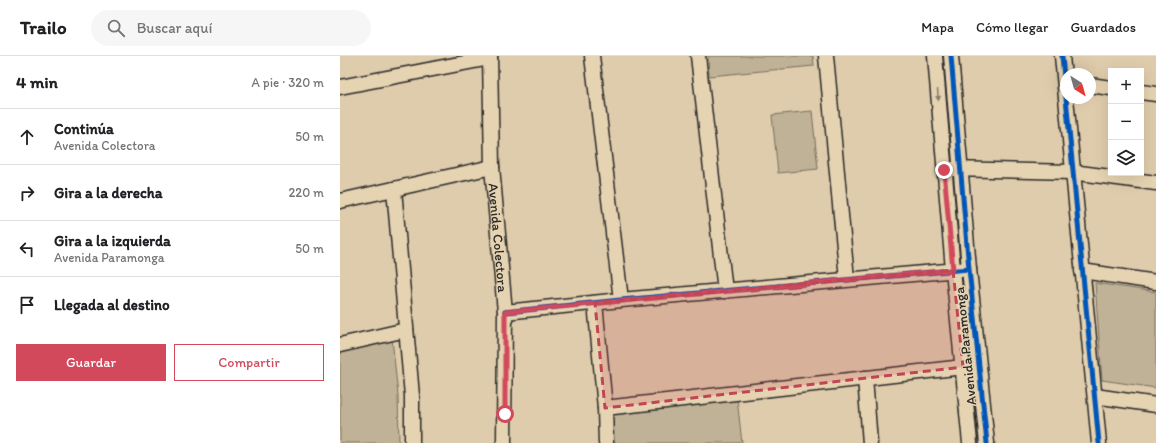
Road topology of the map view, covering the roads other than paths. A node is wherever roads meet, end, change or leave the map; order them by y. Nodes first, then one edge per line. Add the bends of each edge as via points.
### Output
1 (592, 56) edge
2 (698, 56) edge
3 (826, 56) edge
4 (934, 56) edge
5 (951, 56) edge
6 (1062, 56) edge
7 (490, 57) edge
8 (1063, 68) edge
9 (1096, 86) edge
10 (340, 87) edge
11 (1108, 88) edge
12 (1144, 92) edge
13 (1156, 94) edge
14 (1067, 104) edge
15 (492, 167) junction
16 (960, 169) junction
17 (944, 170) junction
18 (1072, 172) junction
19 (1156, 183) edge
20 (394, 189) junction
21 (340, 201) edge
22 (969, 269) junction
23 (953, 270) junction
24 (1082, 271) junction
25 (847, 279) junction
26 (1156, 282) edge
27 (725, 291) junction
28 (621, 300) junction
29 (595, 303) junction
30 (505, 312) junction
31 (406, 330) junction
32 (340, 345) edge
33 (979, 365) junction
34 (963, 367) junction
35 (865, 378) junction
36 (1095, 396) junction
37 (1156, 405) edge
38 (605, 408) junction
39 (412, 443) edge
40 (504, 443) edge
41 (606, 443) edge
42 (870, 443) edge
43 (970, 443) edge
44 (987, 443) edge
45 (1099, 443) edge

1 - 28 street
2 - 27 street
3 - 25 street
4 -> 17 street, Avenida Paramonga
5 - 16 street, Avenida Paramonga
6 - 8 street
7 - 10 street
7 - 15 street, Avenida Colectora
9 - 11 street
12 - 13 street
14 - 18 street
15 - 20 street
15 - 30 street, Avenida Colectora
16 - 17 street
16 - 18 street
16 - 22 street, Avenida Paramonga
17 - 23 street, Avenida Paramonga
18 - 19 street
18 - 24 street
20 - 21 street
20 - 31 street
22 - 23 street
22 - 33 street, Avenida Paramonga
23 - 25 street
23 - 34 street, Avenida Paramonga
24 - 26 street
24 - 36 street
25 - 27 street
27 - 28 street
28 - 29 street
29 - 30 street
29 - 38 street
30 - 40 street, Avenida Colectora
31 - 32 street
31 - 39 street via 412,396
33 - 34 street
33 - 44 street, Avenida Paramonga
34 - 35 street
34 - 43 street, Avenida Paramonga
35 - 38 street
35 - 42 street
36 - 37 street
36 - 45 street
38 - 41 street

